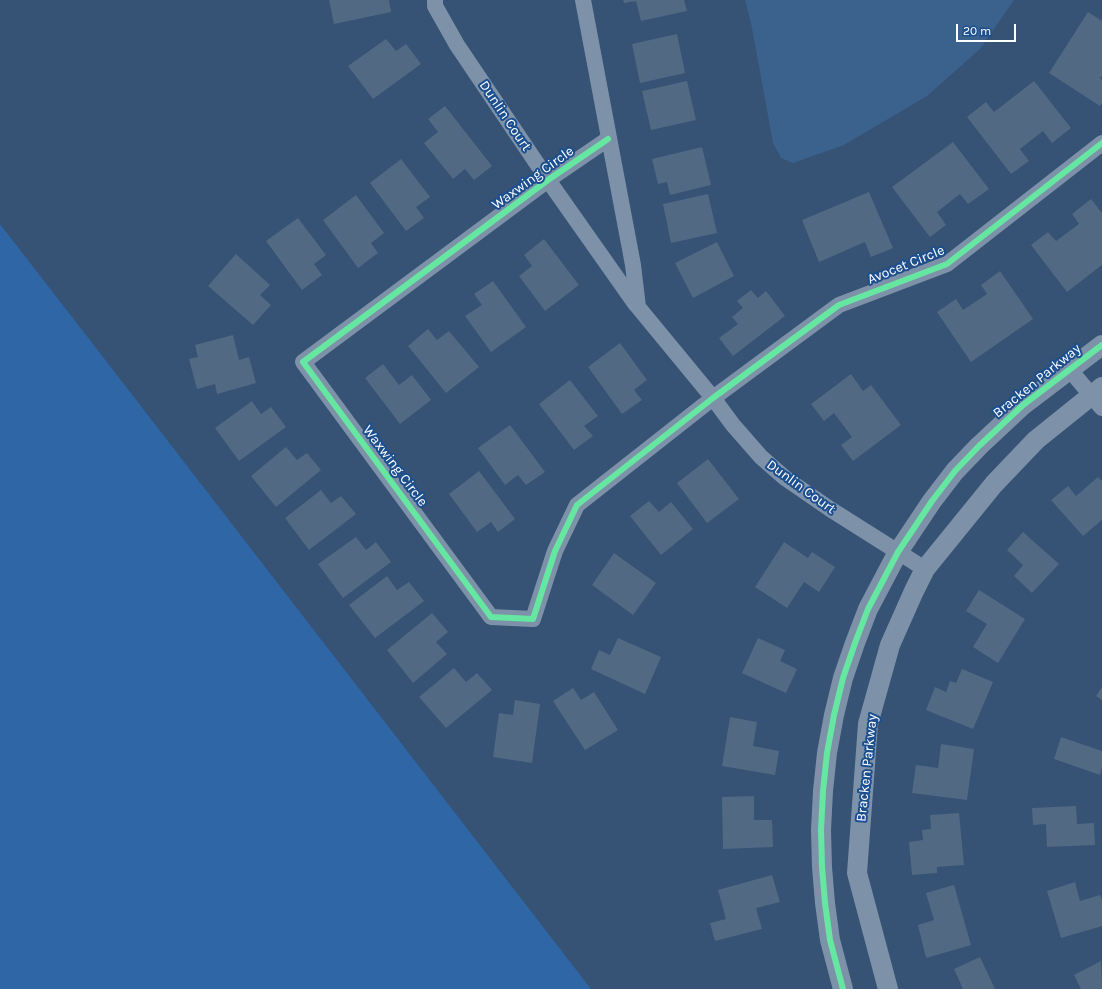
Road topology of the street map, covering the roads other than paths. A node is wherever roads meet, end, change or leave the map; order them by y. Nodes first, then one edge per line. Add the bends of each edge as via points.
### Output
1 (435, 0) edge
2 (583, 0) edge
3 (608, 139) junction
4 (1102, 144) edge
5 (548, 180) junction
6 (638, 307) junction
7 (1102, 345) edge
8 (1070, 370) junction
9 (1099, 396) edge
10 (713, 398) junction
11 (898, 552) junction
12 (925, 569) junction
13 (843, 989) edge
14 (888, 989) edge

1 - 5 street, Dunlin Court via 456,45
2 - 3 street
3 - 5 street, Waxwing Circle
3 - 6 street via 633,265
4 - 10 street, Avocet Circle via 947,264 839,305
5 - 6 street, Dunlin Court
5 - 10 street, Waxwing Circle via 303,362 491,617 533,619 555,551 576,505
6 - 10 street, Dunlin Court
7 - 8 street, Bracken Parkway
8 - 9 street
8 - 11 street, Bracken Parkway via 1023,405 979,446 932,501
9 - 12 street, Bracken Parkway via 1036,440 994,484
10 - 11 street, Dunlin Court via 761,457 785,478
11 - 12 street, Dunlin Court
11 - 13 street, Bracken Parkway via 868,609 855,643 843,678 827,753 821,830 822,867 830,940
12 - 14 street, Bracken Parkway via 890,645 868,724 857,873

